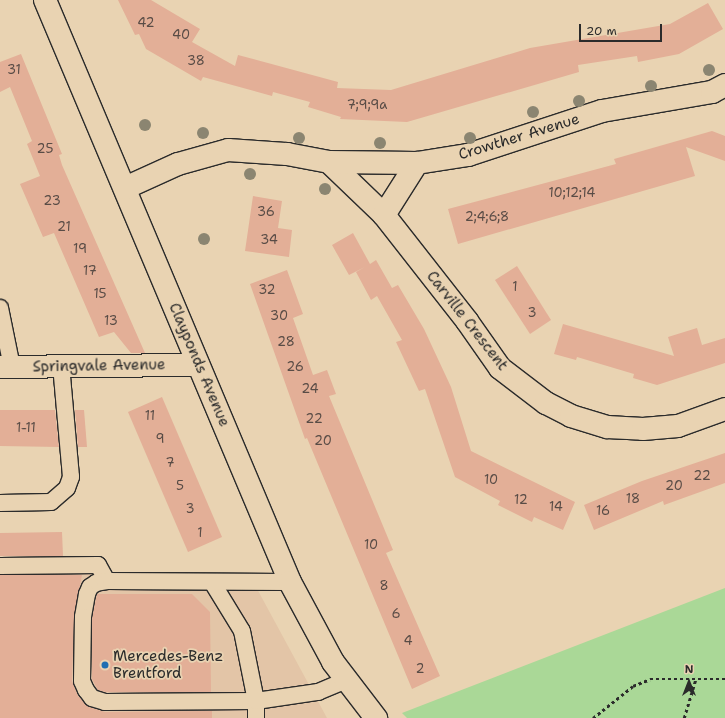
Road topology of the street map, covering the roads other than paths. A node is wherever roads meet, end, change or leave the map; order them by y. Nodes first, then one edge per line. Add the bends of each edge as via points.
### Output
1 (45, 0) edge
2 (725, 85) edge
3 (329, 162) junction
4 (417, 162) junction
5 (125, 188) junction
6 (384, 215) junction
7 (0, 308) edge
8 (198, 364) junction
9 (61, 366) junction
10 (6, 367) edge
11 (725, 409) edge
12 (0, 503) edge
13 (0, 566) edge
14 (107, 581) junction
15 (212, 582) junction
16 (290, 582) junction
17 (346, 680) junction
18 (256, 701) junction
19 (256, 718) edge
20 (376, 718) edge

1 - 5 street, Clayponds Avenue
2 - 4 street, Crowther Avenue via 712,92 602,111 468,155
3 - 4 street, Crowther Avenue
3 - 5 street, Crowther Avenue via 287,154 228,150 178,164
3 - 6 street, Carville Crescent
4 - 6 street
5 - 8 street, Clayponds Avenue
6 - 11 street, Carville Crescent via 467,320 500,368 546,403 571,416 607,427 643,429 678,426
7 - 10 lane
8 - 9 street, Springvale Avenue
8 - 16 street, Clayponds Avenue
9 - 10 street, Springvale Avenue
9 - 12 lane via 71,477 67,488 51,502
13 - 14 lane via 98,565
14 - 15 lane
14 - 18 lane via 90,587 83,617 82,681 92,698 116,702
15 - 16 lane
15 - 18 lane via 242,631
16 - 17 street, Clayponds Avenue via 333,662
17 - 18 lane via 318,692
17 - 20 street, Clayponds Avenue
18 - 19 lane

